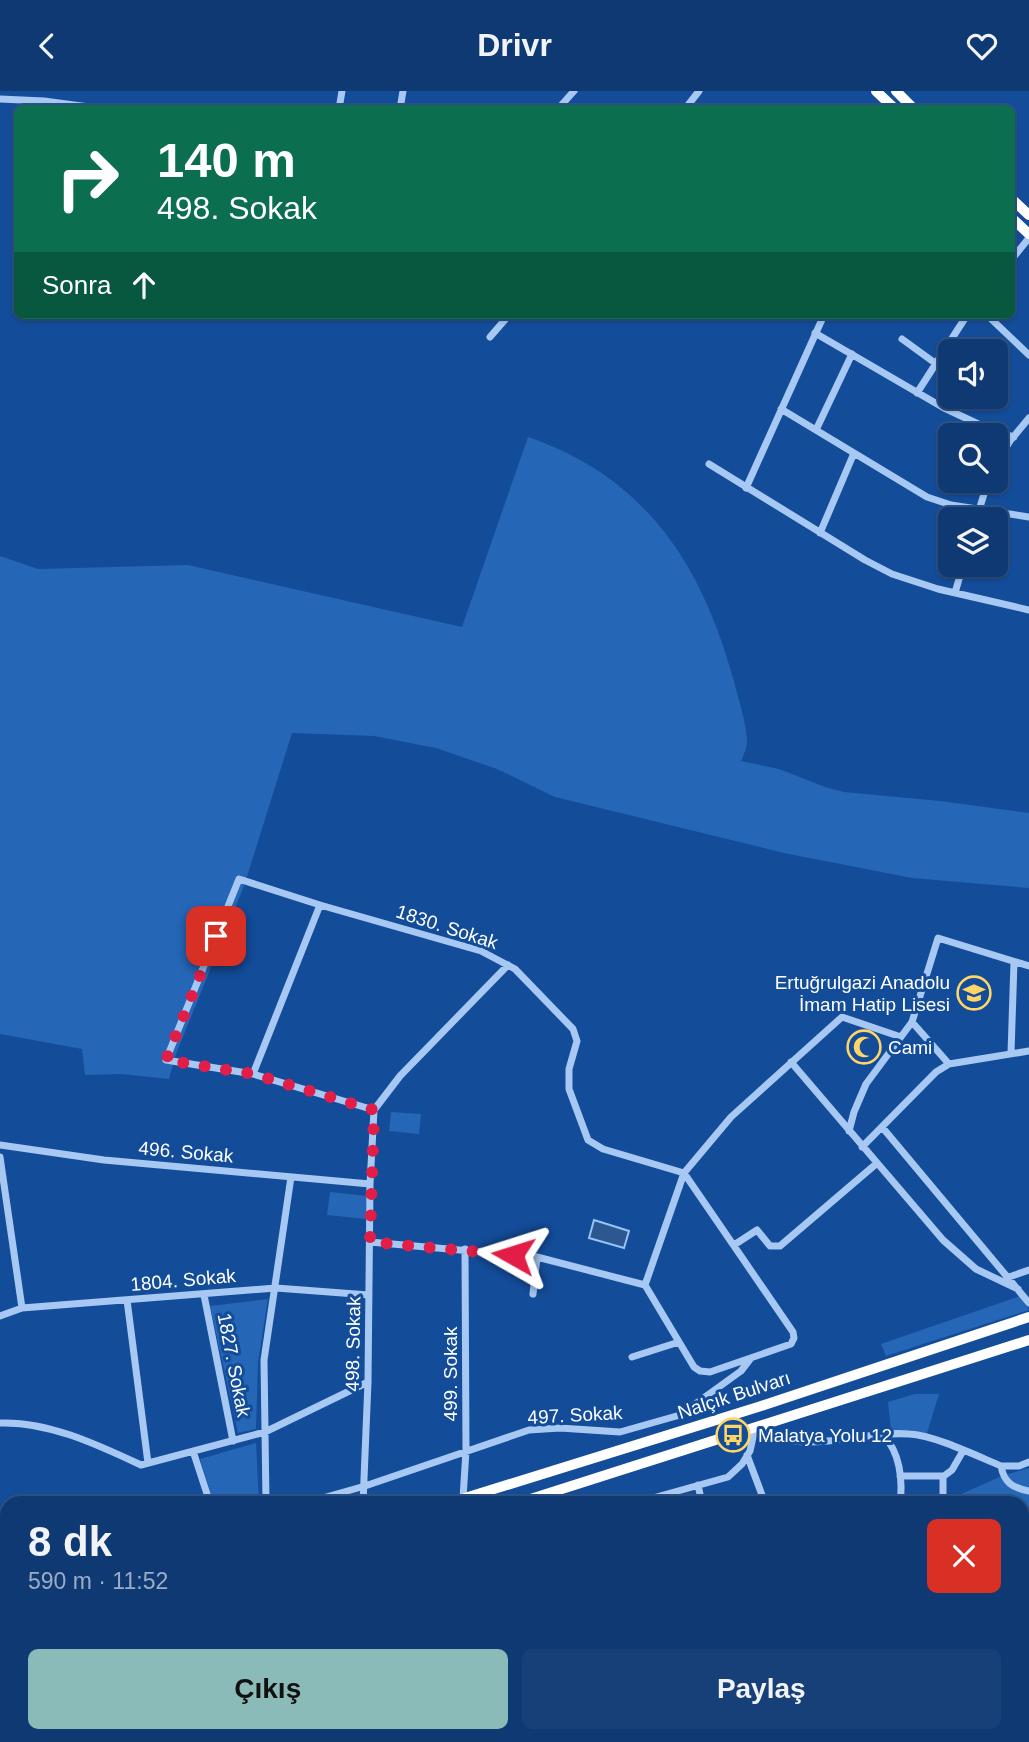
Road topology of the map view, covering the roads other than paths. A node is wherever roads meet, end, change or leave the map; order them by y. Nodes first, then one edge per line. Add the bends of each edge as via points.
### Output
1 (574, 91) edge
2 (699, 91) edge
3 (876, 91) edge
4 (896, 91) edge
5 (0, 99) edge
6 (62, 105) edge
7 (562, 105) edge
8 (688, 105) edge
9 (891, 105) edge
10 (910, 105) edge
11 (1015, 202) edge
12 (1029, 215) edge
13 (1015, 221) edge
14 (1029, 236) edge
15 (1015, 255) edge
16 (506, 319) edge
17 (822, 319) edge
18 (964, 319) edge
19 (991, 319) edge
20 (815, 333) junction
21 (490, 337) dead end
22 (902, 339) dead end
23 (852, 354) junction
24 (1029, 355) edge
25 (935, 363) junction
26 (917, 393) junction
27 (781, 409) junction
28 (1029, 418) edge
29 (816, 430) junction
30 (1014, 437) junction
31 (1008, 446) edge
32 (854, 453) junction
33 (709, 464) dead end
34 (746, 488) junction
35 (967, 507) edge
36 (1008, 514) edge
37 (1029, 517) edge
38 (820, 533) junction
39 (959, 577) edge
40 (954, 593) junction
41 (1029, 610) edge
42 (320, 905) junction
43 (1014, 962) junction
44 (508, 965) junction
45 (1029, 966) edge
46 (912, 1021) junction
47 (901, 1037) junction
48 (1029, 1051) edge
49 (1011, 1053) junction
50 (791, 1062) junction
51 (949, 1064) junction
52 (253, 1074) junction
53 (374, 1110) junction
54 (882, 1127) junction
55 (849, 1131) junction
56 (0, 1145) edge
57 (862, 1147) junction
58 (0, 1157) edge
59 (876, 1164) junction
60 (684, 1173) junction
61 (291, 1177) junction
62 (370, 1184) junction
63 (370, 1242) junction
64 (734, 1245) junction
65 (465, 1249) junction
66 (537, 1257) junction
67 (1029, 1270) edge
68 (1009, 1277) junction
69 (646, 1285) junction
70 (276, 1288) junction
71 (1018, 1289) junction
72 (204, 1294) junction
73 (369, 1294) junction
74 (533, 1294) dead end
75 (127, 1300) junction
76 (1029, 1303) edge
77 (22, 1308) junction
78 (0, 1316) edge
79 (1029, 1317) edge
80 (1029, 1340) edge
81 (679, 1342) junction
82 (632, 1357) dead end
83 (751, 1358) junction
84 (368, 1383) junction
85 (0, 1423) edge
86 (755, 1428) junction
87 (265, 1432) junction
88 (883, 1435) junction
89 (233, 1441) junction
90 (193, 1451) junction
91 (466, 1451) junction
92 (963, 1451) junction
93 (747, 1455) junction
94 (1029, 1462) edge
95 (148, 1463) junction
96 (1001, 1466) junction
97 (900, 1475) junction
98 (943, 1476) junction
99 (698, 1485) junction
100 (365, 1486) junction
101 (1029, 1491) edge
102 (943, 1495) dead end
103 (208, 1496) edge
104 (266, 1496) edge
105 (330, 1496) edge
106 (364, 1496) edge
107 (463, 1496) edge
108 (473, 1496) edge
109 (540, 1496) edge
110 (660, 1496) edge
111 (700, 1496) edge
112 (762, 1496) edge
113 (900, 1496) edge

1 - 7 street
2 - 8 street
3 - 9 highway
4 - 10 highway
5 - 6 street
11 - 12 highway
13 - 14 highway
14 - 15 street
16 - 21 street
17 - 20 street
18 - 25 street
19 - 24 street
20 - 23 street
20 - 27 street
22 - 25 street
23 - 26 street
23 - 29 street
25 - 26 street
26 - 30 street via 978,425
27 - 29 street
27 - 34 street
28 - 30 street
29 - 32 street
30 - 31 street
32 - 35 street via 927,497
32 - 38 street
33 - 34 street
34 - 38 street
36 - 37 street
38 - 40 street via 892,574
39 - 40 street
40 - 41 street
42 - 44 street, 1830. Sokak via 481,950
42 - 52 street
42 - 52 street, 1830. Sokak via 239,879 166,1060
43 - 45 street
43 - 46 street via 938,938
43 - 49 street
44 - 53 street via 400,1076
44 - 60 street, 1830. Sokak via 575,1033 568,1083 588,1140 598,1148
46 - 47 street
46 - 51 street
47 - 50 street via 842,1017
47 - 55 street via 866,1084
48 - 49 street
49 - 51 street
50 - 55 street
50 - 60 street via 731,1117
51 - 54 street
52 - 53 street
53 - 62 street, 498. Sokak
54 - 57 street
54 - 68 street
55 - 57 street
56 - 61 street, 496. Sokak via 104,1160
57 - 59 street
58 - 77 street
59 - 64 street via 780,1246 770,1246 757,1230
59 - 71 street via 964,1261
60 - 64 street
60 - 69 street
61 - 62 street, 496. Sokak
61 - 70 street
62 - 63 street, 498. Sokak
63 - 65 street
63 - 73 street, 498. Sokak
64 - 83 street via 794,1336 791,1344
65 - 66 street
65 - 91 street, 499. Sokak
66 - 69 street
66 - 74 street
67 - 68 street
68 - 71 street
69 - 81 street
70 - 72 street, 1804. Sokak
70 - 73 street, 1804. Sokak
70 - 87 street via 264,1360
71 - 76 street
72 - 75 street, 1804. Sokak
72 - 89 street, 1827. Sokak
73 - 84 street, 498. Sokak
75 - 77 street, 1804. Sokak
75 - 95 street
77 - 78 street, 1804. Sokak
79 - 108 highway, Nalçık Bulvarı
80 - 86 highway, Nalçık Bulvarı
81 - 82 street
81 - 83 street via 694,1367 710,1372
83 - 91 street, 497. Sokak via 741,1371 680,1415 620,1432 529,1430
84 - 87 street
84 - 100 street, 498. Sokak
85 - 95 street via 69,1435 141,1465
86 - 88 street via 776,1437 811,1442
86 - 93 street
86 - 109 highway, Nalçık Bulvarı
87 - 89 street
87 - 104 street
88 - 92 street via 913,1434
88 - 97 street via 897,1455
89 - 90 street
90 - 95 street
90 - 103 street
91 - 100 street, 497. Sokak
91 - 107 street, 499. Sokak
92 - 96 street
92 - 98 street
93 - 99 street via 728,1476
93 - 112 street
94 - 96 street
96 - 101 street via 1011,1486
97 - 98 street
97 - 113 street
98 - 102 street
99 - 110 street
99 - 111 street
100 - 105 street, 497. Sokak
100 - 106 street, 498. Sokak

